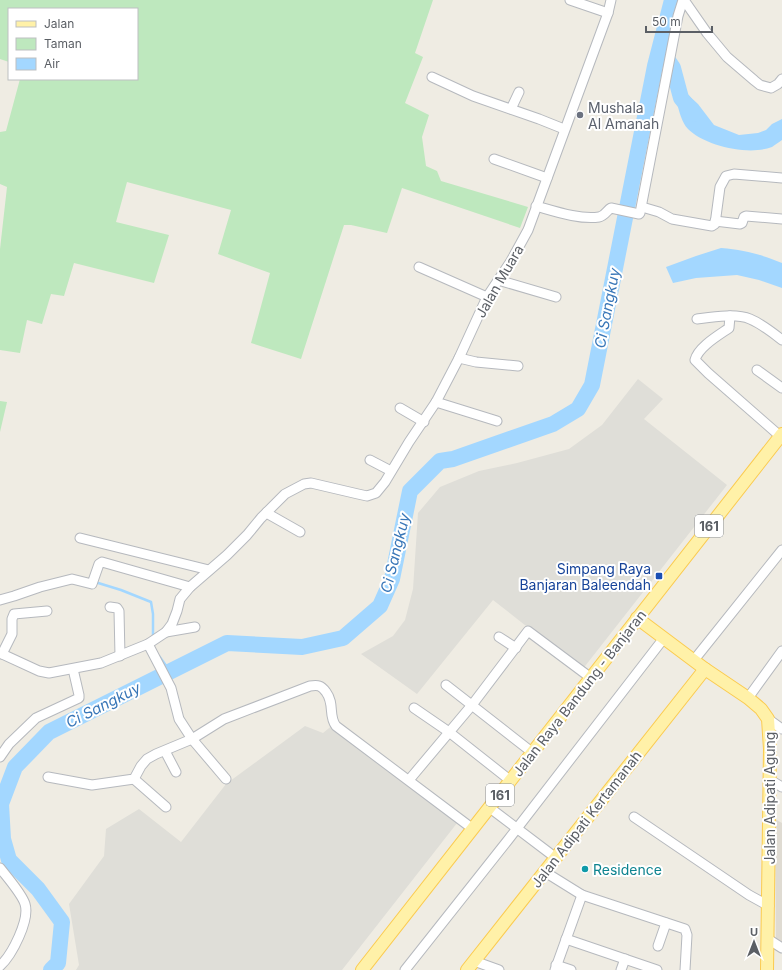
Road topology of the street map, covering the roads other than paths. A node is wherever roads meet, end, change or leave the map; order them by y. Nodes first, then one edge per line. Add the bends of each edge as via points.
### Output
1 (570, 0) edge
2 (611, 0) edge
3 (684, 0) edge
4 (608, 13) junction
5 (432, 77) dead end
6 (782, 79) edge
7 (519, 92) dead end
8 (511, 109) junction
9 (564, 129) junction
10 (494, 159) dead end
11 (547, 178) junction
12 (782, 178) edge
13 (536, 206) junction
14 (640, 210) junction
15 (782, 219) edge
16 (715, 221) junction
17 (419, 267) dead end
18 (498, 280) junction
19 (487, 297) junction
20 (556, 297) dead end
21 (730, 316) junction
22 (697, 319) dead end
23 (782, 340) edge
24 (459, 358) junction
25 (518, 366) dead end
26 (757, 370) dead end
27 (782, 388) edge
28 (436, 402) junction
29 (400, 408) dead end
30 (497, 420) dead end
31 (424, 422) junction
32 (781, 435) edge
33 (370, 460) dead end
34 (391, 471) junction
35 (267, 512) junction
36 (300, 532) dead end
37 (80, 538) dead end
38 (782, 550) edge
39 (209, 570) junction
40 (190, 586) junction
41 (0, 600) edge
42 (110, 607) dead end
43 (47, 611) dead end
44 (637, 618) junction
45 (195, 627) dead end
46 (166, 632) junction
47 (499, 637) dead end
48 (664, 638) junction
49 (149, 647) junction
50 (516, 648) junction
51 (782, 651) edge
52 (1, 654) edge
53 (120, 656) junction
54 (694, 660) junction
55 (73, 669) junction
56 (705, 669) junction
57 (591, 678) junction
58 (446, 685) dead end
59 (748, 698) junction
60 (472, 705) junction
61 (414, 708) dead end
62 (768, 720) junction
63 (782, 729) edge
64 (449, 732) junction
65 (192, 739) junction
66 (165, 751) junction
67 (533, 753) junction
68 (0, 756) edge
69 (176, 772) dead end
70 (48, 778) dead end
71 (134, 779) junction
72 (226, 779) dead end
73 (409, 780) junction
74 (770, 780) junction
75 (511, 781) junction
76 (782, 787) edge
77 (166, 807) dead end
78 (490, 808) junction
79 (634, 816) dead end
80 (473, 829) junction
81 (516, 829) junction
82 (556, 858) junction
83 (0, 868) edge
84 (544, 872) junction
85 (582, 896) junction
86 (769, 906) junction
87 (666, 923) junction
88 (566, 939) junction
89 (768, 939) junction
90 (658, 946) dead end
91 (782, 948) edge
92 (625, 959) junction
93 (470, 965) edge
94 (0, 966) edge
95 (556, 968) edge
96 (769, 969) edge
97 (362, 970) edge
98 (406, 970) edge
99 (499, 970) edge
100 (570, 970) edge
101 (621, 970) edge
102 (657, 970) edge
103 (685, 970) edge

1 - 4 street
2 - 4 street, Jalan Muara
3 - 6 street via 726,57 755,82 771,88
3 - 14 street via 678,16
4 - 9 street, Jalan Muara
5 - 8 street via 473,96
7 - 8 street
8 - 9 street
9 - 11 street, Jalan Muara
10 - 11 street
11 - 13 street, Jalan Muara
12 - 16 street via 734,174 726,176 720,187
13 - 14 street via 589,217 599,217 611,208
13 - 18 street, Jalan Muara via 524,237
14 - 16 street via 659,212 672,219 712,226
15 - 16 street via 746,216 740,224
17 - 19 street
18 - 19 street, Jalan Muara
18 - 20 street
19 - 24 street, Jalan Muara
21 - 22 street
21 - 23 street via 752,320
21 - 32 street via 729,328 699,352 695,360
24 - 25 street
24 - 28 street, Jalan Muara
26 - 27 street
28 - 30 street
28 - 31 street, Jalan Muara
29 - 31 street
31 - 34 street, Jalan Muara
32 - 44 main road, Jalan Raya Bandung - Banjaran / 161
33 - 34 street
34 - 35 street, Jalan Muara via 376,493 367,496 319,484 304,484 285,494
35 - 36 street
35 - 39 street via 242,540
37 - 39 street
38 - 54 street
39 - 40 street
40 - 41 street via 102,562 92,584 72,580
40 - 46 street via 180,599 172,624
42 - 53 street via 118,608 119,612
43 - 52 street via 14,614 12,634
44 - 48 main road, Jalan Adipati Agung
44 - 57 main road, Jalan Raya Bandung - Banjaran / 161
45 - 46 street
46 - 49 street
47 - 50 street
48 - 54 main road, Jalan Adipati Agung
48 - 81 street
49 - 53 street
49 - 65 street via 171,688 179,719
50 - 57 street via 530,631
50 - 60 street
51 - 59 street
52 - 55 street via 44,673
53 - 55 street
54 - 56 main road, Jalan Adipati Agung
55 - 68 street via 79,698 36,718 8,744
56 - 59 main road, Jalan Adipati Agung
56 - 82 main road, Jalan Adipati Kertamanah
57 - 67 main road, Jalan Raya Bandung - Banjaran / 161
58 - 60 street
59 - 62 main road, Jalan Adipati Agung
60 - 64 street
60 - 67 street
61 - 64 street
62 - 63 street
62 - 74 main road, Jalan Adipati Agung
64 - 73 street
64 - 75 street
65 - 66 street
65 - 72 street
65 - 73 street via 224,719 318,685 331,700 336,726
66 - 69 street
66 - 71 street via 147,759
67 - 75 main road, Jalan Raya Bandung - Banjaran / 161
70 - 71 street via 92,785
71 - 77 street
73 - 80 street
74 - 76 street
74 - 86 main road, Jalan Adipati Agung
75 - 78 main road, Jalan Raya Bandung - Banjaran / 161
78 - 80 main road, Jalan Raya Bandung - Banjaran / 161
78 - 81 street
79 - 86 street
80 - 97 main road, Jalan Raya Bandung - Banjaran / 161
81 - 82 street
81 - 98 street
82 - 84 main road, Jalan Adipati Kertamanah
83 - 94 street via 22,898 26,910 18,939
84 - 85 street
84 - 93 main road, Jalan Adipati Kertamanah
85 - 87 street
85 - 88 street
86 - 89 main road, Jalan Adipati Agung
87 - 90 street
87 - 103 street via 686,931
88 - 92 street
88 - 95 street
89 - 91 street
89 - 96 main road, Jalan Adipati Agung
92 - 101 street
92 - 102 street
93 - 99 street
95 - 100 street

